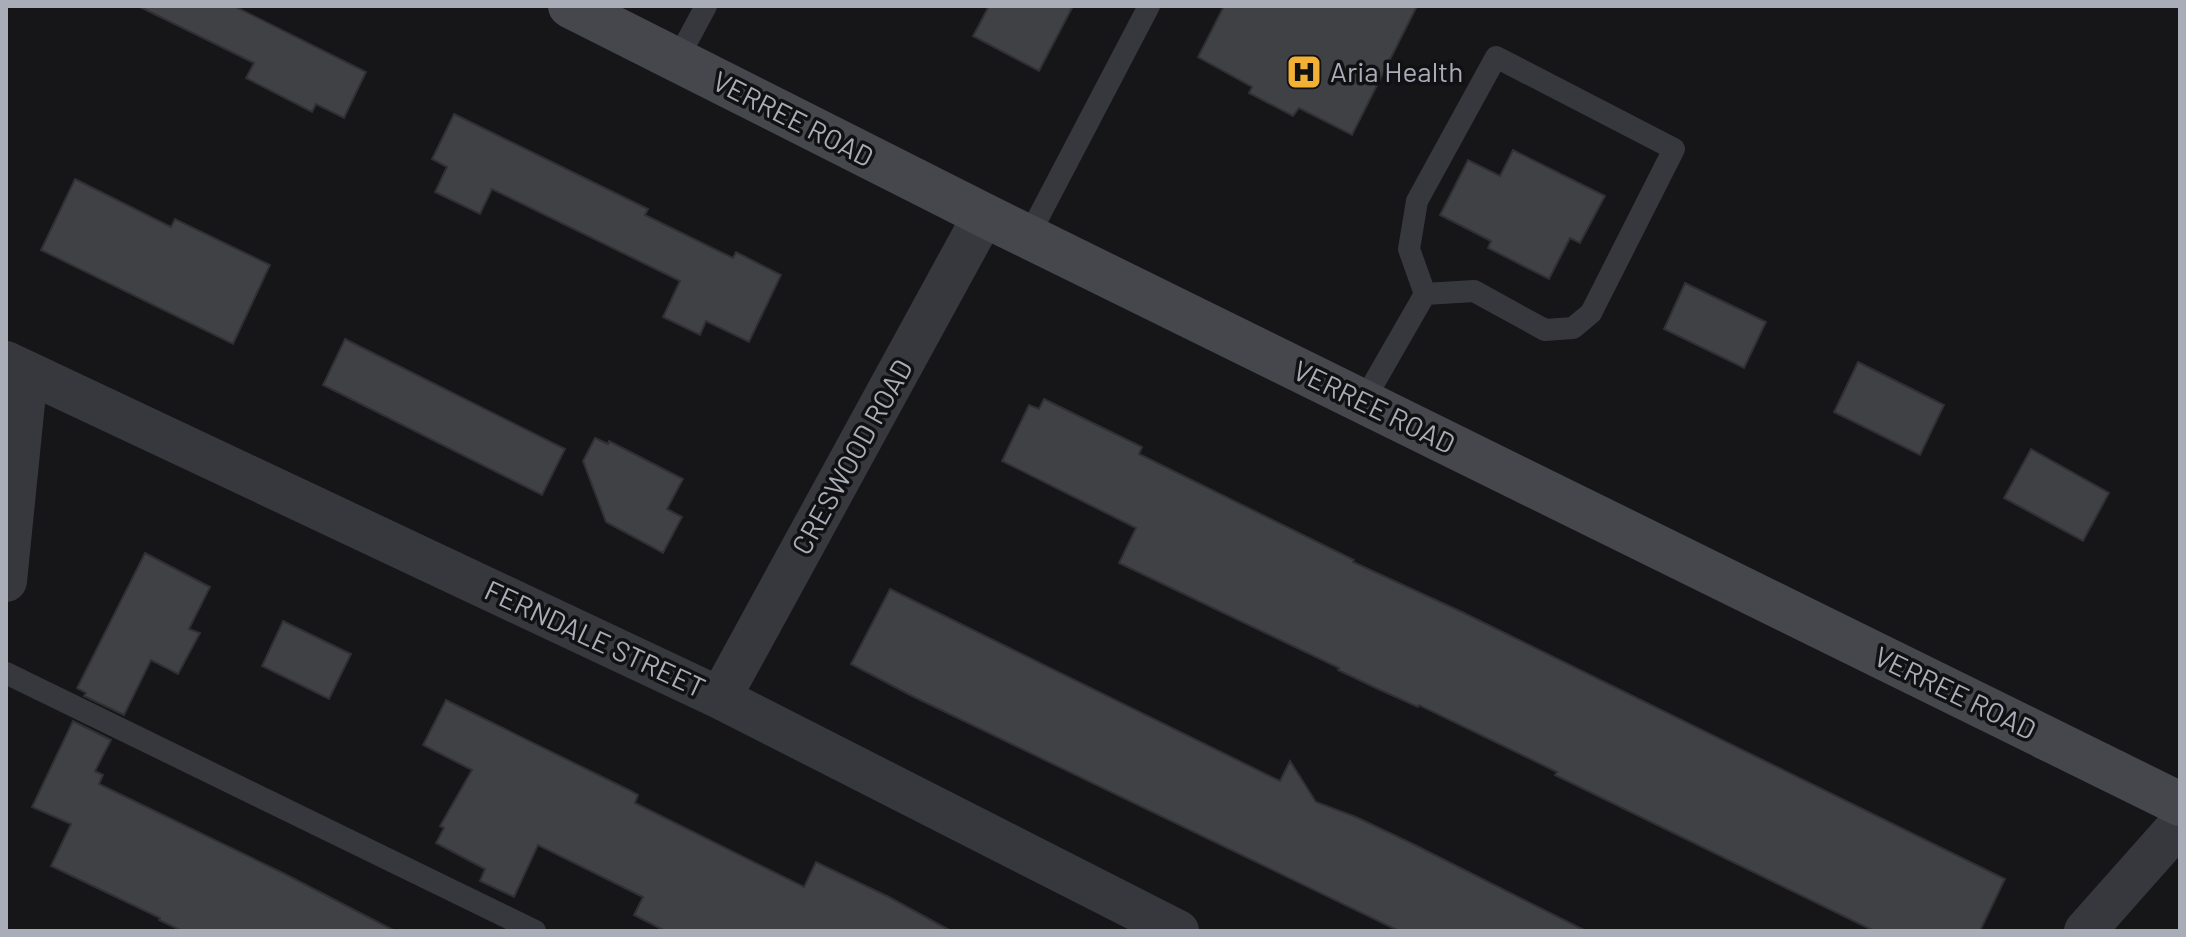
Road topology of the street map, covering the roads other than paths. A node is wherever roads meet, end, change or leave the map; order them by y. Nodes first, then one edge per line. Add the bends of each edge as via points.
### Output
1 (570, 6) edge
2 (706, 6) edge
3 (1149, 6) edge
4 (677, 60) junction
5 (984, 215) junction
6 (1028, 237) junction
7 (1425, 294) junction
8 (16, 367) edge
9 (1363, 402) junction
10 (6, 581) edge
11 (6, 673) edge
12 (720, 698) junction
13 (2180, 804) edge
14 (2180, 824) edge
15 (535, 931) edge
16 (1178, 931) edge
17 (2085, 931) edge

1 - 4 main road, VERREE ROAD
2 - 4 lane
3 - 6 lane
4 - 5 main road, VERREE ROAD
5 - 6 main road, VERREE ROAD
5 - 12 street, CRESWOOD ROAD
6 - 9 main road, VERREE ROAD
7 - 7 lane via 1474,291 1545,330 1573,328 1591,313 1674,149 1496,57 1417,201 1409,249
7 - 9 lane
8 - 10 street
8 - 12 street, FERNDALE STREET
9 - 13 main road, VERREE ROAD
11 - 15 lane
12 - 16 street, FERNDALE STREET
14 - 17 street

